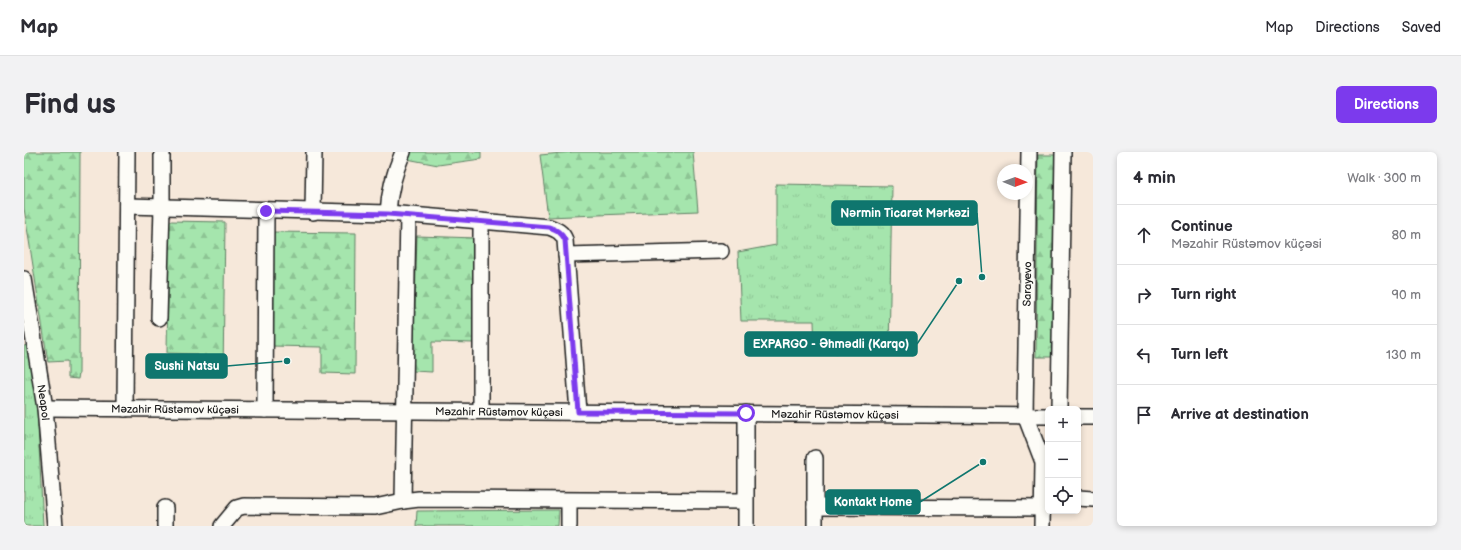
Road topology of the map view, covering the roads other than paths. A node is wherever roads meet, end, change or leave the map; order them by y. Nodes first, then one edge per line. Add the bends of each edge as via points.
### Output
1 (127, 152) edge
2 (162, 152) edge
3 (314, 152) edge
4 (403, 152) edge
5 (1029, 152) edge
6 (1063, 152) edge
7 (127, 206) junction
8 (162, 207) junction
9 (266, 211) junction
10 (313, 212) junction
11 (388, 214) junction
12 (408, 215) junction
13 (481, 221) junction
14 (721, 251) dead end
15 (566, 255) junction
16 (24, 279) edge
17 (159, 318) dead end
18 (1059, 406) edge
19 (45, 408) junction
20 (125, 409) junction
21 (265, 410) junction
22 (406, 411) junction
23 (481, 411) junction
24 (578, 412) junction
25 (746, 413) junction
26 (1025, 416) junction
27 (1045, 416) edge
28 (1081, 417) edge
29 (1093, 417) edge
30 (1045, 456) edge
31 (816, 458) dead end
32 (1043, 462) junction
33 (1081, 498) edge
34 (1093, 499) edge
35 (403, 501) junction
36 (569, 501) junction
37 (745, 501) junction
38 (1044, 501) edge
39 (815, 507) junction
40 (165, 508) dead end
41 (55, 526) edge
42 (165, 526) edge
43 (222, 526) edge
44 (569, 526) edge
45 (746, 526) edge
46 (815, 526) edge
47 (1042, 526) edge

1 - 7 street
2 - 8 street
3 - 10 street
4 - 11 street via 389,193
5 - 26 street, Sarayevo
6 - 18 street
7 - 8 street
7 - 20 street
8 - 9 street
8 - 17 street
9 - 10 street
9 - 21 street
10 - 11 street
11 - 12 street
12 - 13 street
12 - 22 street
13 - 15 street via 549,227 562,234
13 - 23 street
14 - 15 street
15 - 24 street
16 - 19 street, Neapol
19 - 20 street, Məzahir Rüstəmov küçəsi
19 - 41 street, Neapol
20 - 21 street, Məzahir Rüstəmov küçəsi
21 - 22 street, Məzahir Rüstəmov küçəsi
22 - 23 street, Məzahir Rüstəmov küçəsi
22 - 35 street
23 - 24 street, Məzahir Rüstəmov küçəsi
24 - 25 street, Məzahir Rüstəmov küçəsi
25 - 26 street, Məzahir Rüstəmov küçəsi
25 - 37 street
26 - 27 street, Məzahir Rüstəmov küçəsi
26 - 32 street
28 - 29 street
30 - 32 street
31 - 39 street
32 - 38 street
33 - 34 street
35 - 36 street
35 - 43 street via 375,507 244,506 237,508
36 - 37 street
36 - 44 street
37 - 45 street
38 - 39 street
38 - 47 street
39 - 46 street
40 - 42 street

